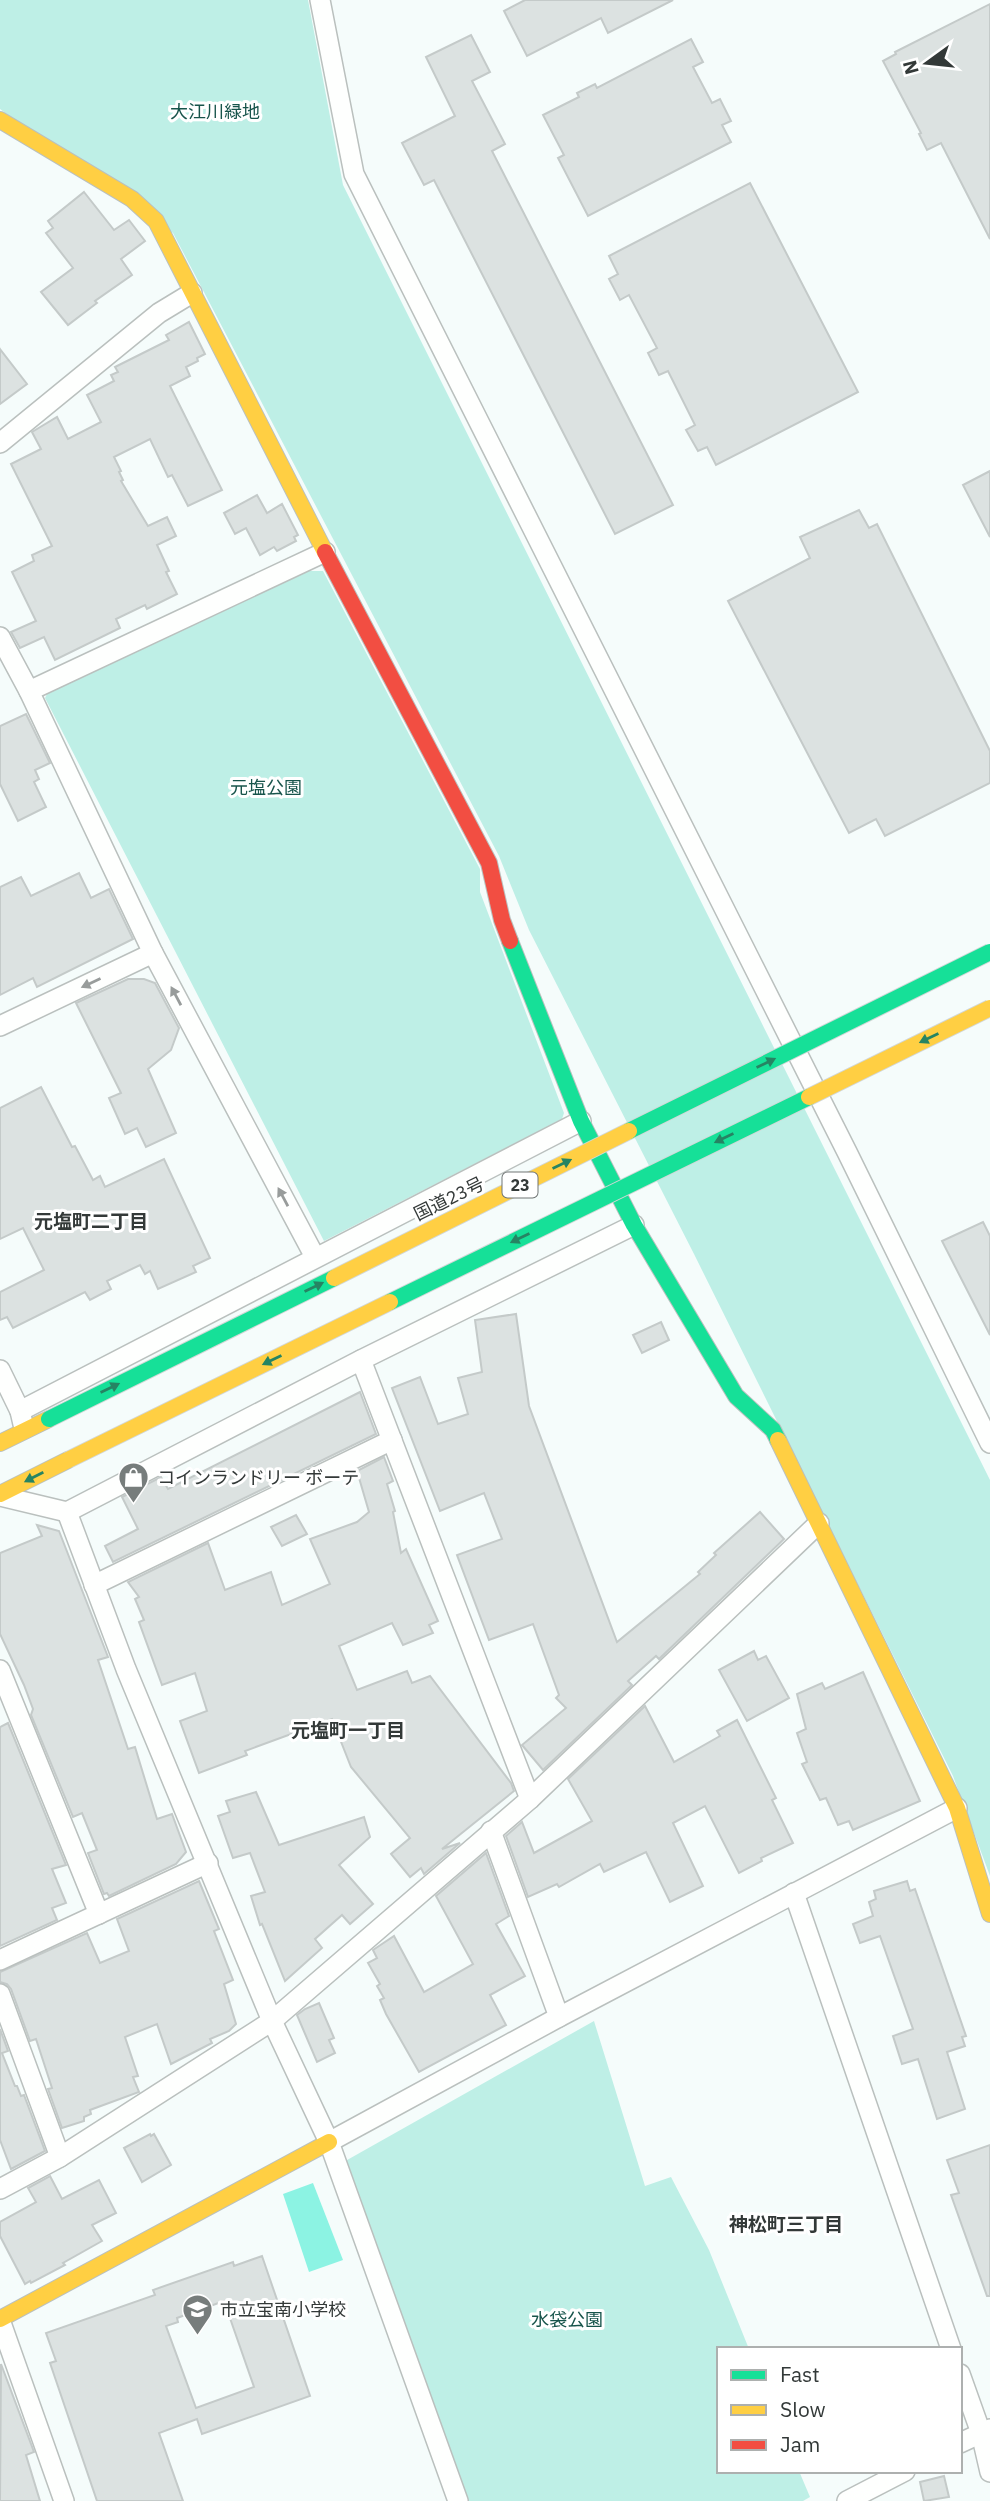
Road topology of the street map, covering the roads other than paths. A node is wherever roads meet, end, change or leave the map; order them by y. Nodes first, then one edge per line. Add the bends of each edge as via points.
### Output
1 (320, 0) edge
2 (0, 120) edge
3 (192, 293) junction
4 (0, 443) edge
5 (325, 552) junction
6 (0, 637) edge
7 (29, 691) junction
8 (990, 952) edge
9 (153, 953) junction
10 (990, 1008) edge
11 (0, 1026) edge
12 (581, 1121) junction
13 (634, 1225) junction
14 (315, 1257) junction
15 (361, 1360) junction
16 (0, 1370) edge
17 (20, 1411) junction
18 (24, 1431) junction
19 (393, 1440) junction
20 (0, 1443) edge
21 (990, 1443) edge
22 (0, 1495) edge
23 (67, 1512) junction
24 (819, 1523) junction
25 (94, 1585) junction
26 (0, 1670) edge
27 (530, 1799) junction
28 (957, 1808) junction
29 (491, 1830) junction
30 (208, 1863) junction
31 (794, 1893) junction
32 (99, 1914) junction
33 (990, 1914) edge
34 (0, 1961) edge
35 (0, 1994) edge
36 (559, 2017) junction
37 (272, 2021) junction
38 (329, 2142) junction
39 (60, 2157) junction
40 (0, 2189) edge
41 (0, 2320) edge
42 (950, 2347) edge
43 (962, 2379) edge
44 (985, 2431) edge
45 (962, 2442) edge
46 (990, 2472) edge
47 (901, 2473) edge
48 (64, 2501) edge
49 (458, 2501) edge
50 (847, 2501) edge

1 - 21 street via 354,174
2 - 3 main road via 132,199 156,222
3 - 4 street via 159,313
3 - 5 main road
5 - 7 street
5 - 12 main road via 489,863 505,929
6 - 7 street
7 - 9 street
18 -> 8 main road, 国道23号 / 23, bridge
9 -> 11 street
14 -> 9 street
10 -> 22 main road, bridge
12 - 13 main road
12 - 14 street
13 - 15 street
13 - 24 main road via 736,1396 773,1430
14 - 17 street
15 - 19 street
15 - 23 street
16 - 17 street
17 - 18 street
18 - 20 main road, 国道23号 / 23
19 - 25 street
19 - 27 street
22 - 23 street
23 - 25 street
24 - 27 street
24 - 28 main road
25 - 30 street
26 - 32 street
27 - 29 street
28 - 31 street
28 - 33 main road
29 - 36 street
29 - 37 street
30 - 32 street
30 - 37 street
31 - 36 street
31 - 42 street
32 - 34 street
35 - 39 street
36 - 38 street
37 - 38 street
37 - 39 street
38 - 41 main road
38 - 49 street
39 - 40 street
41 - 48 street
43 - 44 street
44 - 45 street
44 - 46 street
47 - 50 street

